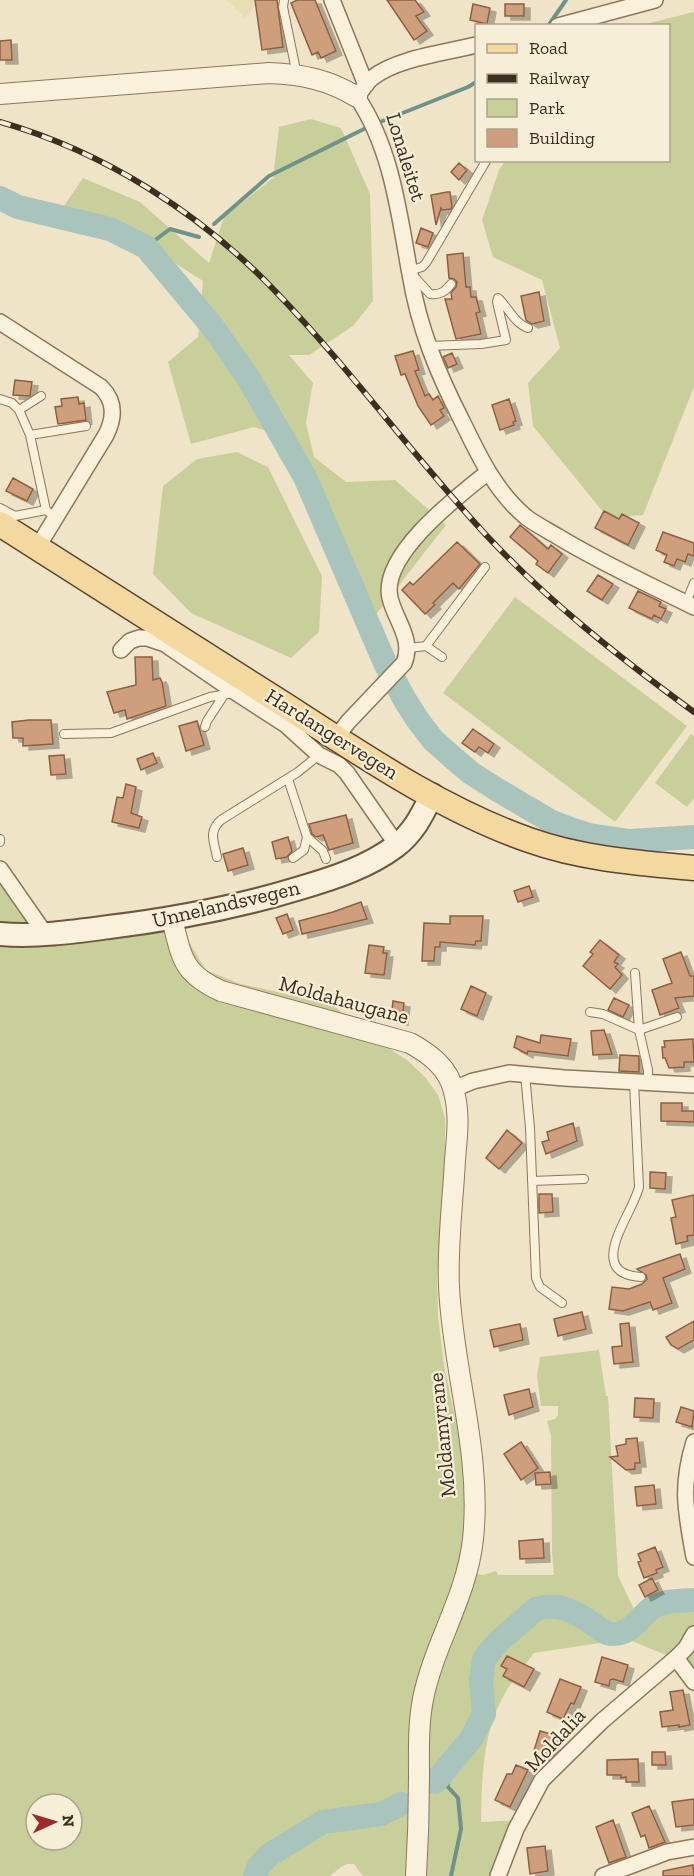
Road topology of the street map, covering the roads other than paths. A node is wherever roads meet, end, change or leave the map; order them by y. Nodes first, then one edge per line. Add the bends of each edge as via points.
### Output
1 (284, 0) edge
2 (332, 0) edge
3 (655, 0) edge
4 (565, 24) edge
5 (475, 45) edge
6 (297, 75) junction
7 (362, 91) junction
8 (0, 94) edge
9 (485, 162) edge
10 (409, 271) junction
11 (451, 284) dead end
12 (0, 322) edge
13 (528, 328) dead end
14 (428, 346) junction
15 (41, 396) dead end
16 (0, 399) edge
17 (19, 410) junction
18 (87, 426) dead end
19 (30, 435) junction
20 (488, 472) junction
21 (0, 508) edge
22 (51, 514) junction
23 (0, 524) edge
24 (37, 548) junction
25 (485, 567) dead end
26 (694, 583) edge
27 (690, 605) edge
28 (426, 646) junction
29 (121, 650) dead end
30 (406, 655) junction
31 (442, 657) dead end
32 (229, 694) junction
33 (205, 727) dead end
34 (64, 734) dead end
35 (327, 747) junction
36 (288, 779) junction
37 (432, 795) junction
38 (307, 837) junction
39 (397, 845) junction
40 (217, 857) dead end
41 (293, 858) dead end
42 (326, 859) dead end
43 (694, 868) edge
44 (0, 869) edge
45 (172, 919) junction
46 (0, 934) edge
47 (46, 935) junction
48 (635, 973) dead end
49 (590, 1012) dead end
50 (677, 1017) dead end
51 (639, 1030) junction
52 (525, 1074) junction
53 (641, 1083) junction
54 (694, 1085) edge
55 (454, 1089) junction
56 (584, 1179) dead end
57 (532, 1181) junction
58 (641, 1277) dead end
59 (562, 1303) dead end
60 (694, 1442) edge
61 (694, 1557) edge
62 (694, 1635) edge
63 (676, 1658) junction
64 (694, 1682) edge
65 (694, 1847) edge
66 (416, 1876) edge
67 (498, 1876) edge
68 (603, 1876) edge

1 - 6 lane
2 - 7 street
3 - 4 street
5 - 7 street via 385,70
6 - 7 street, Lonaleitet
6 - 8 street, Lonaleitet via 269,73
7 - 10 street, Lonaleitet via 390,174
9 - 10 lane via 426,263
10 - 11 lane via 430,294 439,295
10 - 14 street, Lonaleitet via 421,305
12 - 22 street via 101,387 111,400 111,426
13 - 14 lane via 498,298 506,340
14 - 20 street, Lonaleitet
15 - 17 lane
16 - 17 lane
17 - 19 lane
18 - 19 lane
19 - 22 lane
20 - 27 street, Lonaleitet via 501,493 527,518 597,559
20 - 30 street via 409,544 392,569 390,597
21 - 22 lane via 15,516
22 - 24 street
23 - 24 main road, Hardangervegen
24 - 35 main road, Hardangervegen
25 - 28 lane
26 - 27 lane
28 - 30 lane
28 - 31 lane
29 - 32 street via 130,641 156,640 172,648
30 - 35 street
32 - 33 lane
32 - 34 lane via 210,697 111,734
32 - 35 street
35 - 36 lane
35 - 37 main road, Hardangervegen
35 - 39 street
36 - 38 lane
36 - 40 lane via 215,826
37 - 39 main road, Unnelandsvegen via 411,833
37 - 43 main road, Hardangervegen via 513,834 549,846 588,855
38 - 41 lane via 304,850
38 - 42 lane
39 - 45 main road, Unnelandsvegen via 343,875 270,897
44 - 47 street
45 - 47 main road, Unnelandsvegen
45 - 55 street, Moldahaugane via 184,961 199,980 221,992 410,1043 438,1063
46 - 47 main road, Unnelandsvegen
48 - 51 lane
49 - 51 lane
50 - 51 lane
51 - 53 lane via 648,1070
52 - 53 street
52 - 55 street via 494,1075
52 - 57 lane
53 - 54 street
53 - 58 lane via 639,1187 613,1250 619,1271
55 - 66 street, Moldamyrane via 458,1119 449,1284 474,1461 473,1538 465,1578 429,1672 423,1700 419,1725
56 - 57 lane
57 - 59 lane via 536,1278 540,1287
60 - 61 street via 684,1503
62 - 63 street, Moldalia
63 - 64 street
63 - 67 street, Moldalia via 602,1721 542,1780 516,1829
65 - 68 street via 667,1852

